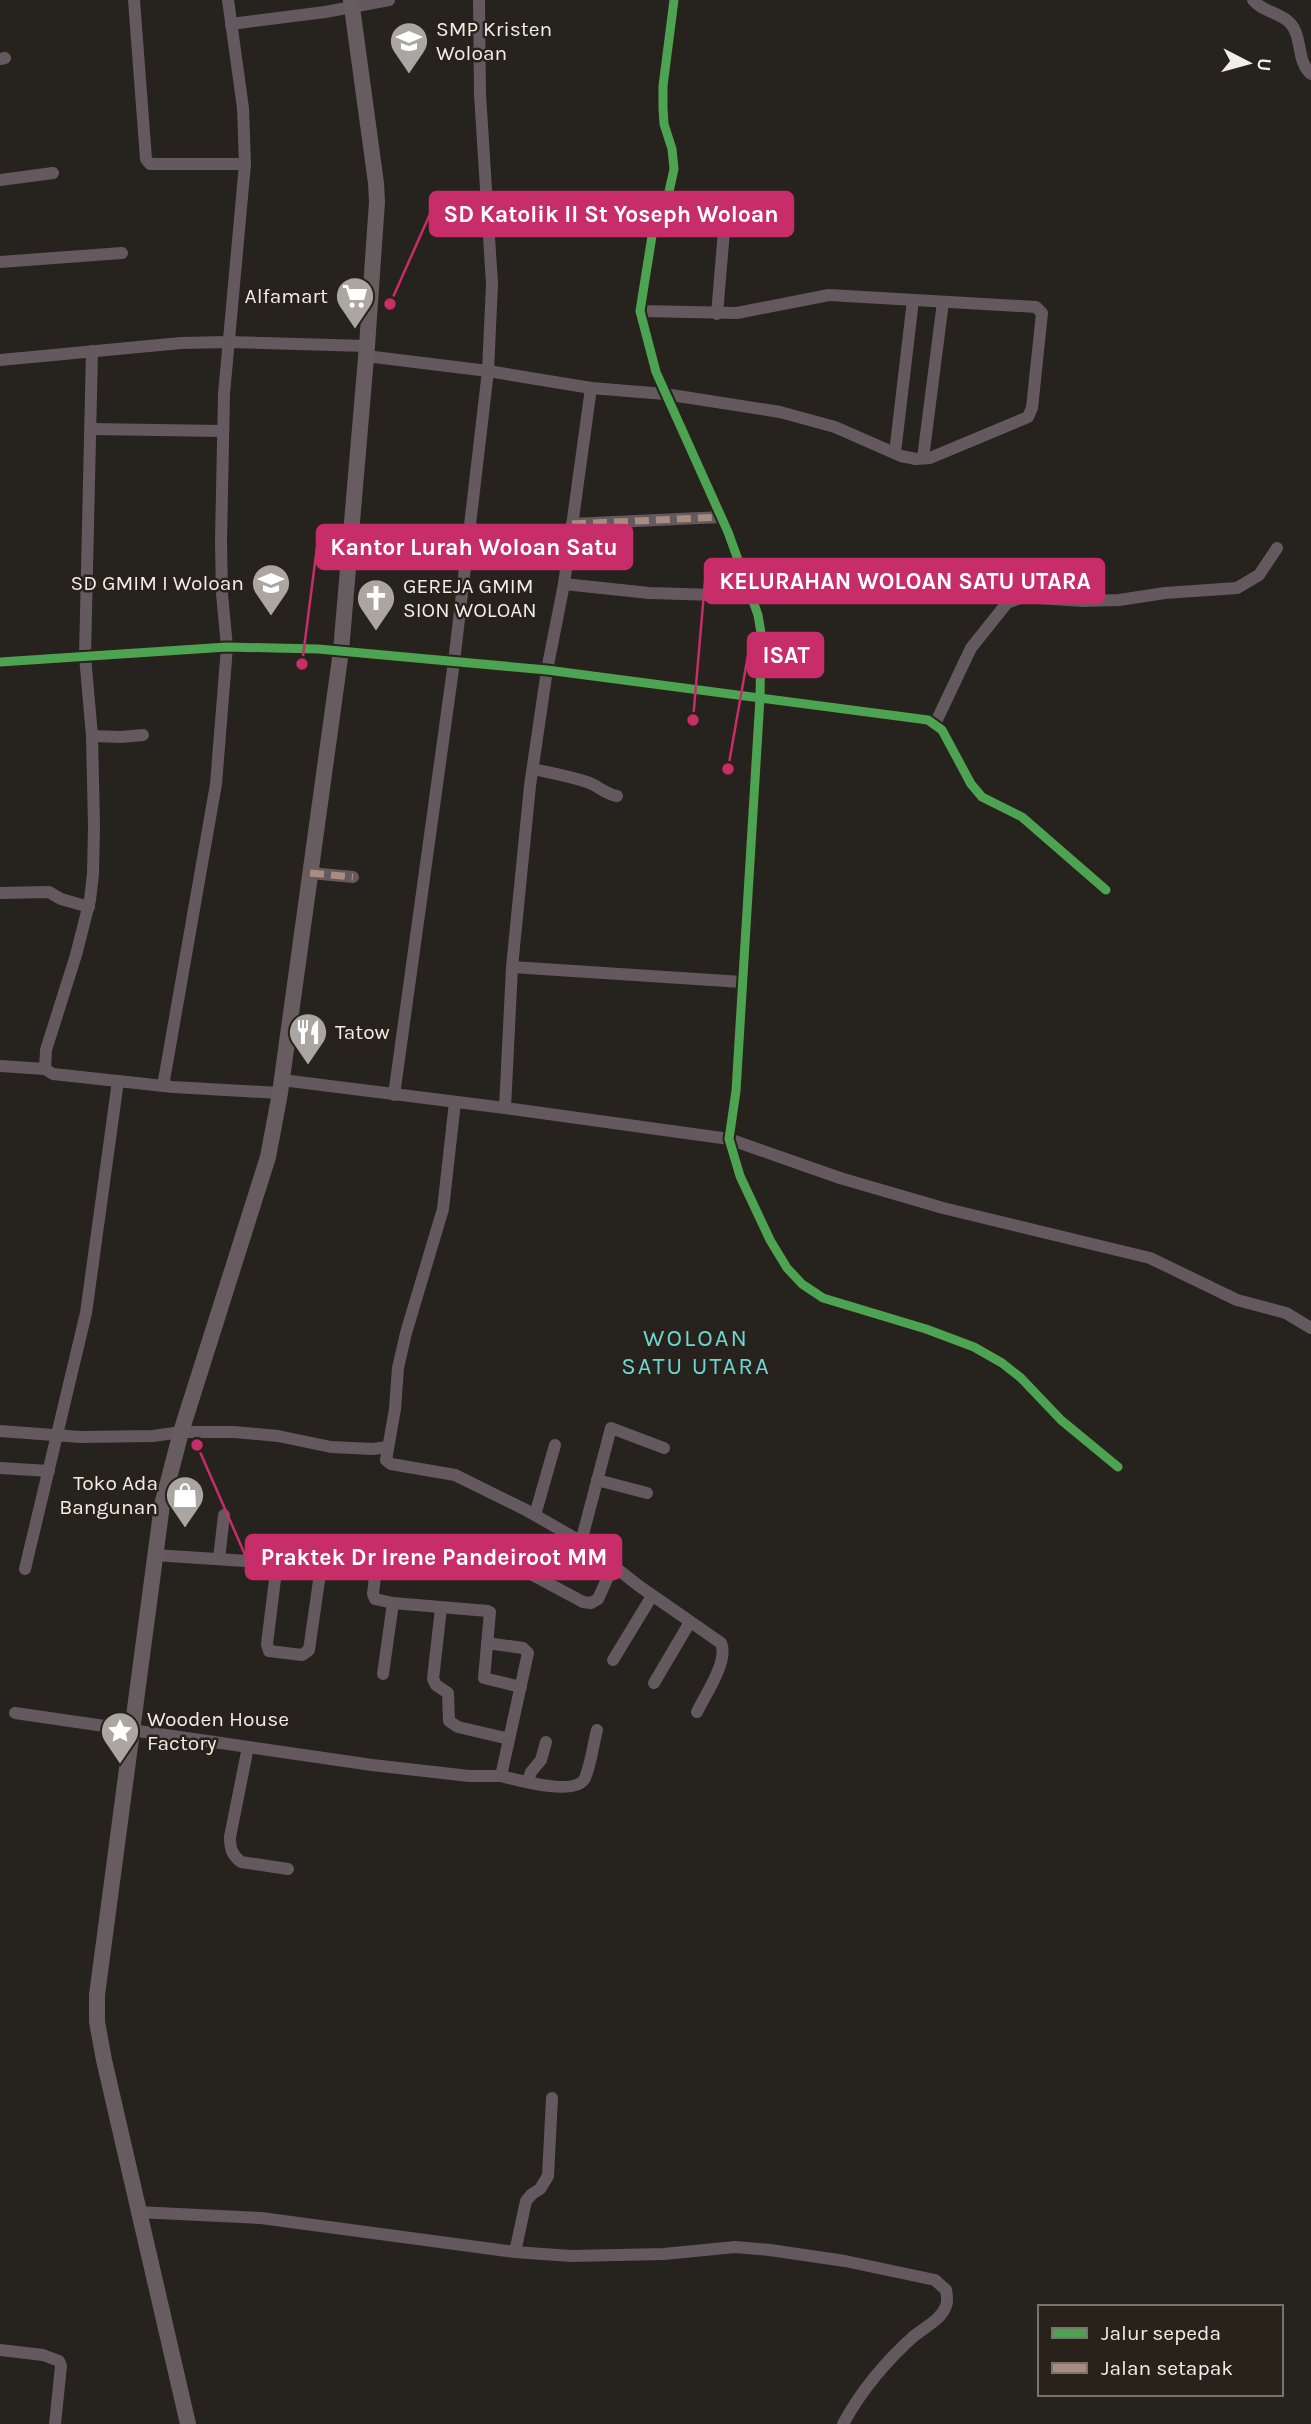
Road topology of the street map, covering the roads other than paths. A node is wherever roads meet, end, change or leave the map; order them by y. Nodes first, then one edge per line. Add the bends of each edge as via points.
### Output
1 (134, 0) edge
2 (228, 0) edge
3 (389, 0) edge
4 (478, 0) edge
5 (674, 0) edge
6 (1253, 0) edge
7 (351, 4) edge
8 (232, 24) junction
9 (1311, 74) edge
10 (246, 164) junction
11 (53, 173) dead end
12 (0, 180) edge
13 (724, 231) dead end
14 (122, 253) dead end
15 (0, 262) edge
16 (913, 300) junction
17 (943, 302) junction
18 (640, 311) junction
19 (717, 314) junction
20 (229, 342) junction
21 (92, 351) junction
22 (367, 351) junction
23 (0, 360) edge
24 (488, 371) junction
25 (591, 388) junction
26 (665, 394) junction
27 (91, 429) junction
28 (223, 431) junction
29 (895, 453) junction
30 (923, 458) junction
31 (721, 517) junction
32 (572, 523) junction
33 (1277, 548) dead end
34 (564, 584) junction
35 (750, 596) junction
36 (227, 647) junction
37 (341, 651) junction
38 (85, 656) junction
39 (0, 662) edge
40 (454, 662) junction
41 (547, 670) junction
42 (760, 698) junction
43 (934, 724) junction
44 (143, 735) dead end
45 (92, 736) junction
46 (533, 769) junction
47 (617, 796) dead end
48 (310, 873) junction
49 (353, 877) dead end
50 (1106, 890) dead end
51 (0, 893) edge
52 (89, 907) junction
53 (512, 967) junction
54 (742, 982) junction
55 (0, 1066) edge
56 (45, 1069) junction
57 (118, 1081) junction
58 (163, 1086) junction
59 (281, 1087) junction
60 (394, 1095) junction
61 (456, 1102) junction
62 (505, 1108) junction
63 (729, 1139) junction
64 (1311, 1328) edge
65 (0, 1431) edge
66 (181, 1432) junction
67 (58, 1436) junction
68 (555, 1445) dead end
69 (387, 1447) junction
70 (664, 1448) dead end
71 (1118, 1467) dead end
72 (0, 1468) edge
73 (49, 1471) junction
74 (597, 1480) junction
75 (647, 1493) dead end
76 (224, 1515) dead end
77 (535, 1515) junction
78 (581, 1542) junction
79 (324, 1546) junction
80 (378, 1550) junction
81 (154, 1555) junction
82 (219, 1559) junction
83 (277, 1563) junction
84 (613, 1566) junction
85 (25, 1569) dead end
86 (652, 1596) junction
87 (393, 1603) junction
88 (441, 1608) junction
89 (690, 1622) junction
90 (487, 1643) junction
91 (613, 1660) dead end
92 (383, 1674) dead end
93 (654, 1683) dead end
94 (521, 1687) junction
95 (697, 1712) dead end
96 (15, 1713) dead end
97 (134, 1730) junction
98 (597, 1730) dead end
99 (509, 1739) junction
100 (546, 1742) dead end
101 (248, 1747) junction
102 (501, 1776) junction
103 (528, 1781) junction
104 (288, 1869) dead end
105 (552, 2098) dead end
106 (137, 2212) junction
107 (515, 2252) junction
108 (0, 2350) edge
109 (55, 2424) edge
110 (188, 2424) edge
111 (843, 2424) edge

1 - 10 street via 149,164
2 - 8 street
3 - 7 street
4 - 24 street via 492,284
5 - 18 street via 663,108 674,169 652,236
6 - 9 street via 1290,23 1303,65
7 - 8 street
7 - 22 main road via 376,183
8 - 10 street
10 - 20 street
11 - 12 street
13 - 19 street
14 - 15 street
16 - 17 street
16 - 19 street via 829,295
16 - 29 street
17 - 30 street
17 - 30 street via 1041,310 1034,397 1028,417
18 - 19 street
18 - 26 street via 649,354
20 - 21 street
20 - 22 street
20 - 28 street
21 - 23 street
21 - 27 street
22 - 24 street
22 - 37 main road
24 - 25 street
24 - 40 street
25 - 26 street
25 - 32 street
26 - 29 street via 810,419
26 - 31 street
27 - 28 street
27 - 38 street
28 - 36 street via 222,594
29 - 30 street
31 - 32 street
31 - 35 street
32 - 34 street
33 - 43 street via 1259,575 1237,587 1119,600 1023,597 1007,603 971,648
34 - 35 street via 649,593
34 - 41 street
35 - 42 street via 761,633
36 - 37 street
36 - 38 street
36 - 58 street via 216,784
37 - 40 street
37 - 48 main road
38 - 39 street
38 - 45 street
40 - 41 street
40 - 60 street
41 - 42 street
41 - 46 street
42 - 43 street
42 - 54 street
43 - 50 street via 982,797 1022,817
44 - 45 street
45 - 52 street via 94,854
46 - 47 street via 580,780
46 - 53 street
48 - 49 street
48 - 59 main road
51 - 52 street via 49,892
52 - 56 street via 46,1049
53 - 54 street
53 - 62 street
54 - 63 street
55 - 56 street
56 - 57 street via 53,1074
57 - 58 street
57 - 67 street via 86,1313
58 - 59 street
59 - 60 street
59 - 66 main road via 268,1157
60 - 61 street
61 - 62 street
61 - 69 street via 443,1209 406,1333
62 - 63 street
63 - 64 street via 943,1208 1141,1255 1237,1300 1286,1313
63 - 71 street via 740,1176 770,1240 802,1283 823,1298 926,1329 1002,1363
65 - 67 street
66 - 67 street
66 - 69 street via 278,1436 349,1448
66 - 81 main road
67 - 73 street
68 - 77 street
69 - 77 street via 386,1460 391,1464 455,1475
70 - 74 street via 611,1428
72 - 73 street
73 - 85 street
74 - 75 street
74 - 78 street
76 - 82 street
77 - 78 street
78 - 84 street
79 - 80 street
79 - 83 street via 285,1545
79 - 83 street via 309,1650 304,1654 275,1653 267,1648
80 - 84 street via 499,1561 591,1603 598,1599
80 - 87 street via 374,1597
81 - 82 street
81 - 97 main road
82 - 83 street
84 - 86 street
86 - 89 street
86 - 91 street
87 - 88 street
87 - 92 street
88 - 90 street via 490,1612
88 - 99 street via 433,1679 449,1693 449,1721
89 - 93 street
89 - 95 street via 722,1643 724,1650
90 - 94 street via 485,1680
90 - 94 street via 528,1651
94 - 99 street
96 - 97 street
97 - 101 street
97 - 106 main road via 97,2008
98 - 103 street via 581,1783 559,1787
99 - 102 street
100 - 103 street
101 - 102 street via 469,1776
101 - 104 street via 230,1849 241,1862
102 - 103 street
105 - 107 street via 548,2176 526,2201
106 - 107 street via 261,2218
106 - 110 main road
107 - 111 street via 664,2254 735,2247 845,2261 935,2280 946,2290 941,2315 879,2371
108 - 109 street via 59,2361

